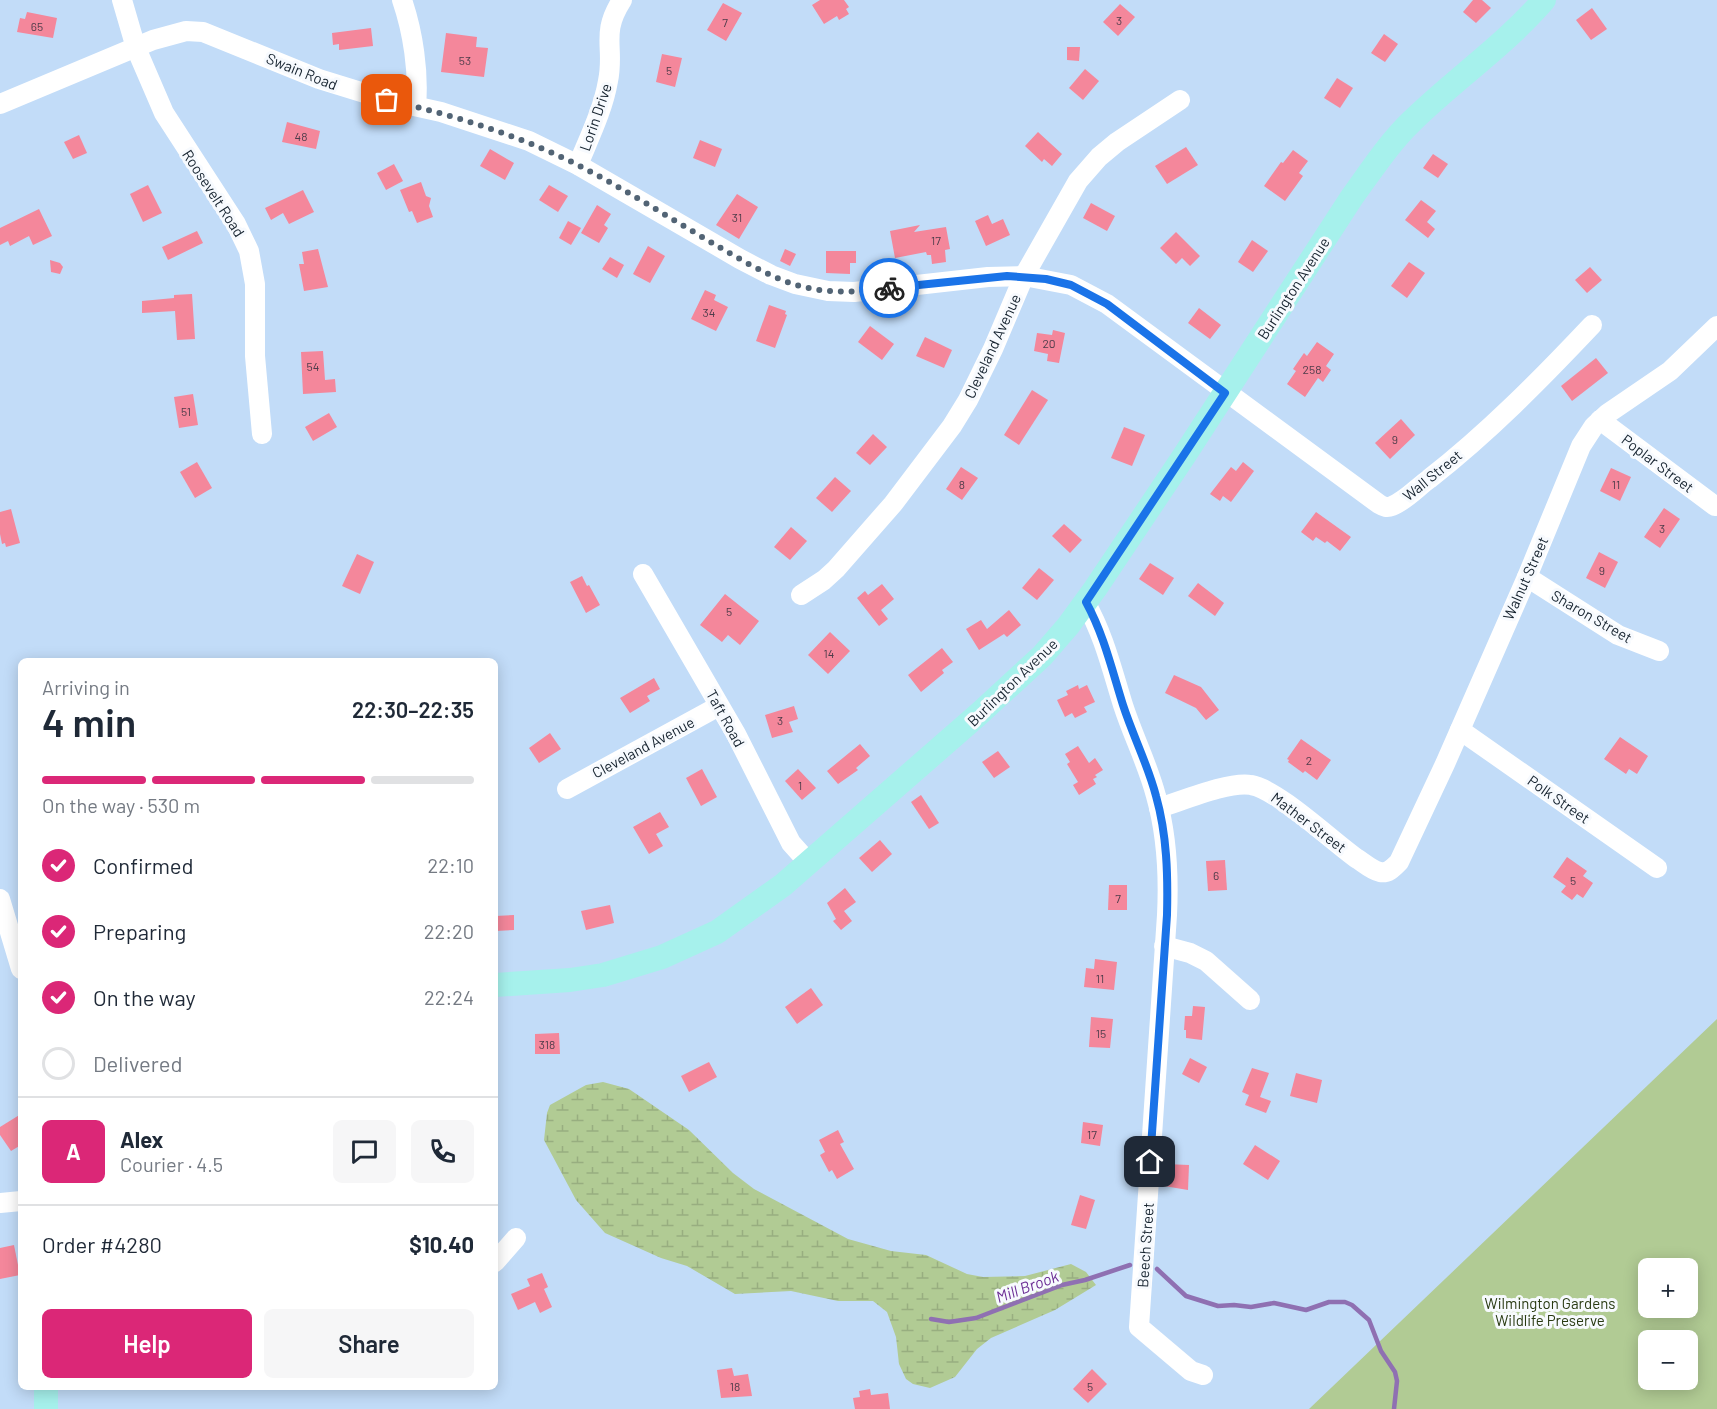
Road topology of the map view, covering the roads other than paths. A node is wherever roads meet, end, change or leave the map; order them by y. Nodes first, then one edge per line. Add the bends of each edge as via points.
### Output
1 (122, 0) edge
2 (402, 0) edge
3 (622, 0) edge
4 (1544, 0) edge
5 (135, 48) junction
6 (1180, 100) dead end
7 (0, 104) edge
8 (416, 106) junction
9 (578, 165) junction
10 (1024, 276) junction
11 (1592, 325) dead end
12 (1717, 326) edge
13 (1225, 393) junction
14 (1600, 420) junction
15 (262, 434) dead end
16 (1715, 506) dead end
17 (643, 574) dead end
18 (1527, 577) junction
19 (801, 595) dead end
20 (1086, 602) junction
21 (1659, 651) dead end
22 (719, 706) junction
23 (1460, 730) junction
24 (567, 789) dead end
25 (1159, 808) junction
26 (808, 862) junction
27 (1657, 868) dead end
28 (1386, 872) joint
29 (0, 899) edge
30 (1164, 946) junction
31 (18, 959) edge
32 (498, 985) edge
33 (1250, 1000) dead end
34 (18, 1201) edge
35 (0, 1203) edge
36 (516, 1238) dead end
37 (498, 1259) edge
38 (1203, 1375) dead end
39 (46, 1390) edge
40 (46, 1409) edge

1 - 5 street, Roosevelt Road
2 - 8 street via 417,82
3 - 9 street, Lorin Drive via 609,27 606,92
4 - 13 main road, Burlington Avenue via 1393,142 1352,196
5 - 7 street, Swain Road
5 - 8 street, Swain Road via 176,33 203,32 319,79
5 - 15 street, Roosevelt Road via 164,113 236,224 249,251 255,284 255,356
6 - 10 street, Cleveland Avenue via 1117,142 1085,172
8 - 9 street, Swain Road via 497,129
9 - 10 street, Swain Road via 740,259 803,286 854,292
10 - 13 street, Swain Road via 1071,285 1099,299
10 - 19 street, Cleveland Avenue via 993,350 942,441 836,569
11 - 13 street, Wall Street via 1498,420 1390,507 1379,504
12 - 14 street, Walnut Street via 1670,371
13 - 20 main road, Burlington Avenue
14 - 16 street, Poplar Street
14 - 18 street, Walnut Street via 1581,446
17 - 22 street, Taft Road
18 - 21 street, Sharon Street via 1618,635
18 - 23 street, Walnut Street
20 - 25 street, Beech Street via 1102,634
20 - 26 main road, Burlington Avenue via 1042,656
22 - 24 street, Cleveland Avenue
22 - 26 street, Taft Road via 791,843
23 - 27 street, Polk Street
23 - 28 street, Walnut Street via 1399,862
25 - 28 street, Mather Street via 1232,786 1254,785 1278,798 1363,863
25 - 30 street, Beech Street via 1168,881
26 - 32 main road, Burlington Avenue via 776,891 717,932 662,957 603,975
29 - 31 street
30 - 33 street via 1206,961
30 - 38 street, Beech Street via 1139,1327 1191,1371
34 - 35 street
36 - 37 street
39 - 40 main road

